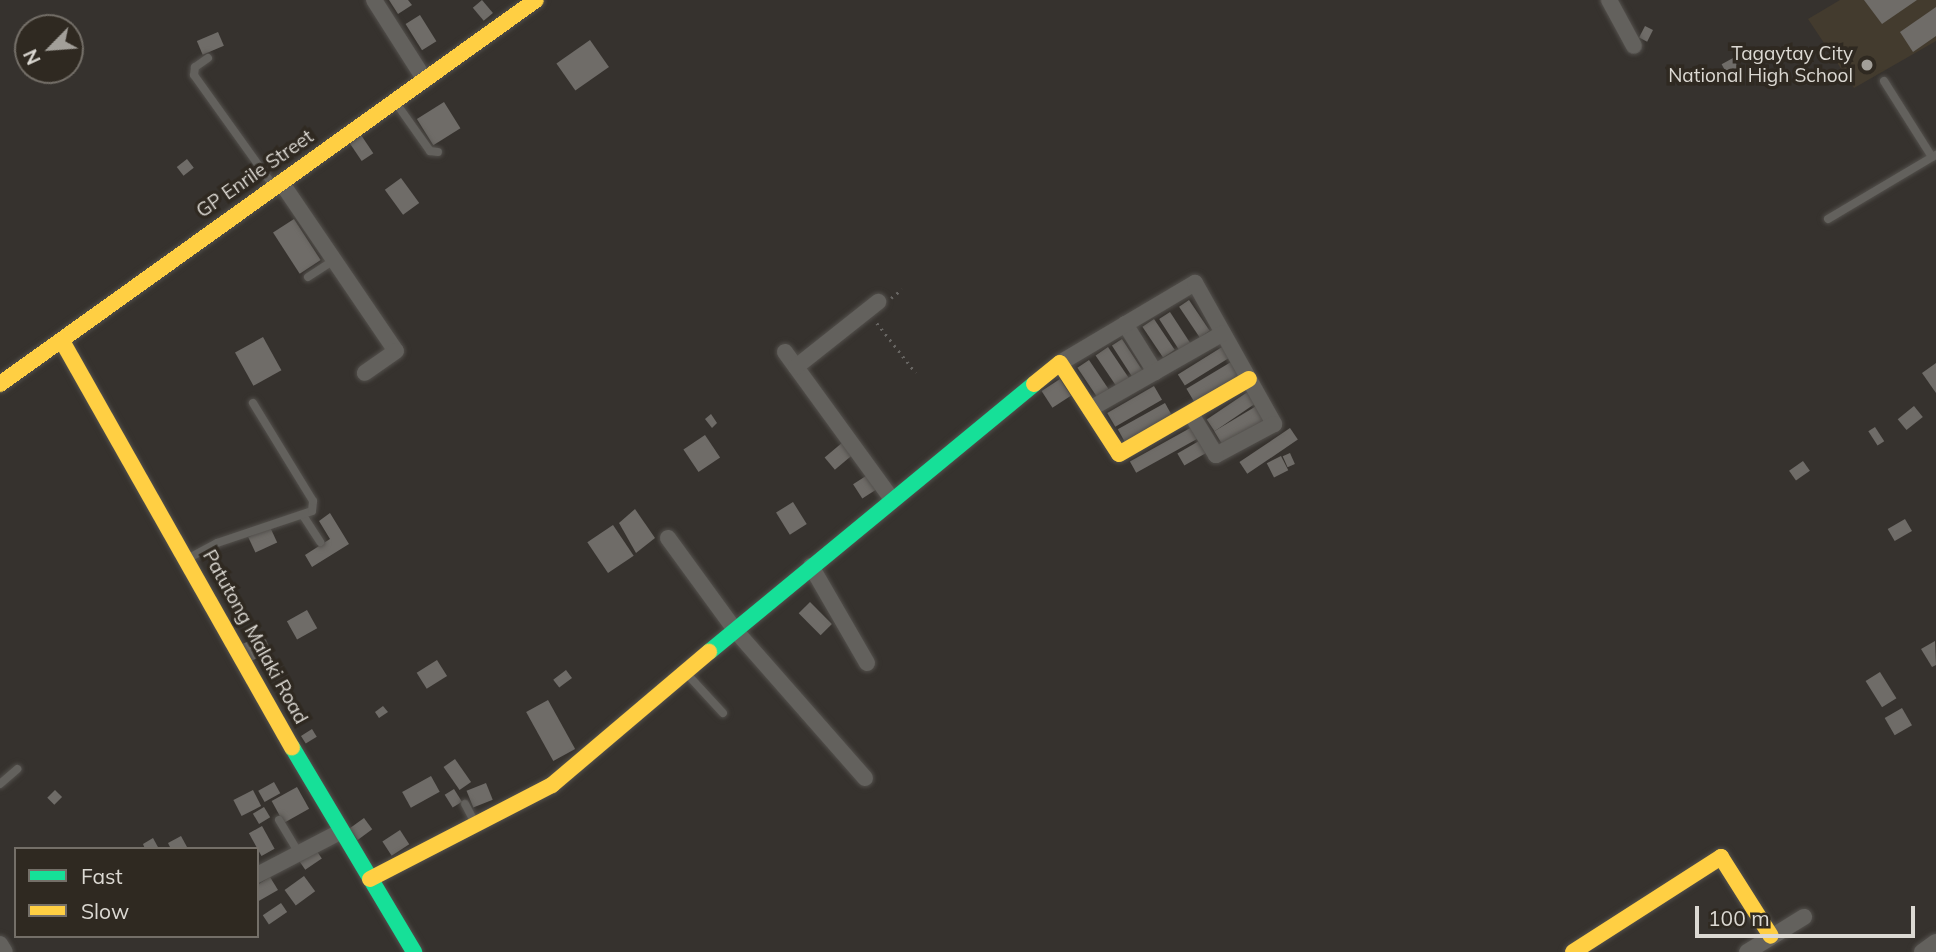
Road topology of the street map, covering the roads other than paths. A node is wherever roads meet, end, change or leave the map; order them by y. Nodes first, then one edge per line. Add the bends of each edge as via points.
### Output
1 (374, 0) edge
2 (536, 0) edge
3 (1609, 0) edge
4 (1634, 46) dead end
5 (208, 58) dead end
6 (425, 80) junction
7 (1884, 81) dead end
8 (395, 101) junction
9 (438, 152) dead end
10 (1934, 156) edge
11 (278, 184) junction
12 (1828, 219) dead end
13 (334, 260) junction
14 (308, 277) dead end
15 (873, 307) road end
16 (1125, 324) junction
17 (1223, 333) junction
18 (62, 341) junction
19 (785, 352) dead end
20 (1060, 363) junction
21 (796, 367) junction
22 (1155, 372) junction
23 (365, 373) dead end
24 (1249, 379) junction
25 (0, 384) edge
26 (253, 402) dead end
27 (1090, 409) junction
28 (1191, 414) junction
29 (891, 498) junction
30 (304, 517) junction
31 (668, 538) dead end
32 (320, 542) dead end
33 (187, 559) junction
34 (811, 566) junction
35 (735, 630) junction
36 (867, 663) dead end
37 (687, 674) junction
38 (723, 713) dead end
39 (17, 769) dead end
40 (865, 778) dead end
41 (0, 783) edge
42 (465, 804) dead end
43 (279, 820) dead end
44 (475, 823) junction
45 (340, 832) junction
46 (298, 852) junction
47 (259, 874) edge
48 (370, 879) junction
49 (1804, 917) dead end
50 (1771, 936) junction
51 (1936, 943) edge
52 (0, 944) edge
53 (5, 952) edge
54 (414, 952) edge
55 (1573, 952) edge
56 (1747, 952) edge
57 (1922, 952) edge

1 - 6 street
2 - 6 street, GP Enrile Street
3 - 4 street
5 - 11 lane via 195,67 194,75
6 - 8 street, GP Enrile Street
7 - 10 lane
8 - 9 lane via 430,151
8 - 11 street, GP Enrile Street
10 - 12 lane
11 - 13 street
11 - 18 street, GP Enrile Street
13 - 14 lane
13 - 23 street via 396,351
15 - 21 street
16 - 17 street via 1195,283
16 - 20 street
16 - 22 street
17 - 22 street
17 - 24 street
18 - 25 street, GP Enrile Street
18 - 33 street, Patutong Malaki Road
19 - 21 street
20 - 27 street
20 - 29 street
21 - 29 street
22 - 27 street
24 - 28 street
24 - 28 street via 1274,424 1216,455
26 - 30 lane via 313,501 312,511
27 - 28 street via 1119,454
29 - 34 street
30 - 32 lane
30 - 33 lane via 217,543
31 - 35 street
33 - 45 street, Patutong Malaki Road
34 - 35 street
34 - 36 street
35 - 37 street
35 - 40 street
37 - 38 lane
37 - 44 street via 552,785
39 - 41 lane
42 - 44 lane
43 - 46 lane
44 - 48 street
45 - 46 street
45 - 48 street, Patutong Malaki Road
46 - 47 street
48 - 54 street, Patutong Malaki Road
49 - 50 street
50 - 55 street via 1721,857
50 - 56 street
51 - 57 street
52 - 53 street

